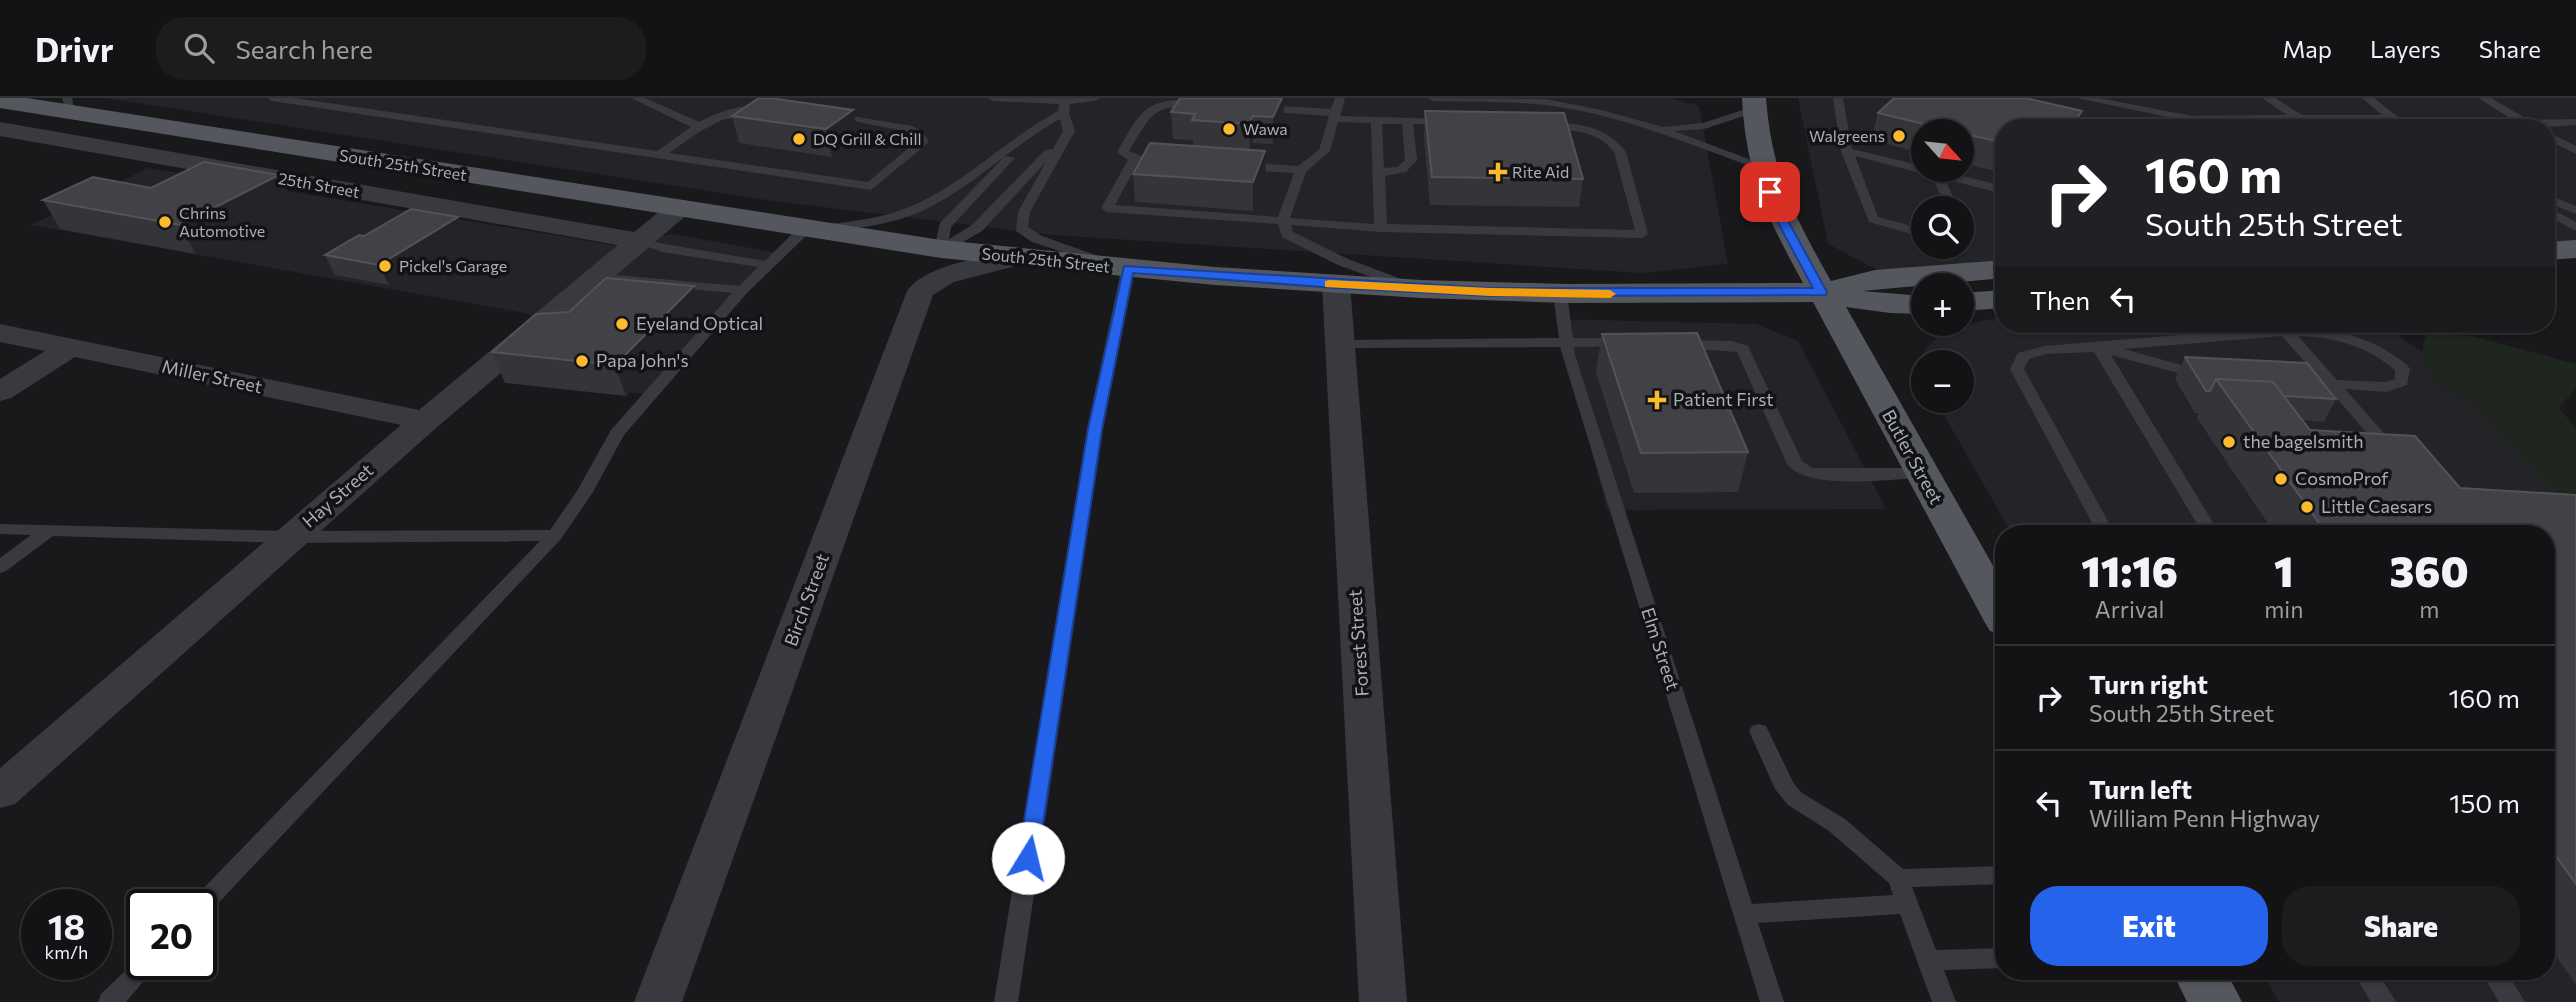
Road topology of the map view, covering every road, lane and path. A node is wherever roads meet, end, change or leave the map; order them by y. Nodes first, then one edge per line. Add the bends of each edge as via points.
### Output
1 (272, 98) edge
2 (636, 98) edge
3 (993, 98) edge
4 (1095, 98) edge
5 (1340, 98) edge
6 (1433, 98) edge
7 (1838, 98) edge
8 (2081, 98) edge
9 (2267, 98) edge
10 (2367, 98) edge
11 (2483, 98) edge
12 (1517, 99) edge
13 (0, 102) edge
14 (1755, 103) edge
15 (1064, 104) edge
16 (1211, 105) edge
17 (69, 106) edge
18 (1253, 108) edge
19 (776, 110) edge
20 (1335, 116) junction
21 (2391, 118) joint
22 (2192, 119) edge
23 (2300, 119) edge
24 (2346, 119) edge
25 (2520, 119) edge
26 (1376, 120) junction
27 (1408, 121) junction
28 (1459, 122) edge
29 (2576, 122) edge
30 (2555, 123) edge
31 (1536, 125) edge
32 (1640, 125) junction
33 (699, 126) junction
34 (1038, 128) junction
35 (0, 130) edge
36 (1069, 131) junction
37 (2555, 139) edge
38 (1847, 151) junction
39 (2576, 151) edge
40 (659, 155) junction
41 (1134, 159) junction
42 (1160, 161) edge
43 (1224, 165) edge
44 (1764, 167) junction
45 (1911, 167) edge
46 (1301, 170) junction
47 (1378, 173) junction
48 (1970, 182) edge
49 (866, 185) junction
50 (1995, 188) edge
51 (2555, 202) edge
52 (683, 208) junction
53 (2576, 210) edge
54 (2555, 215) edge
55 (1283, 220) junction
56 (2576, 227) edge
57 (1381, 228) junction
58 (812, 229) junction
59 (1911, 230) edge
60 (639, 241) junction
61 (941, 249) junction
62 (2576, 250) edge
63 (2555, 251) edge
64 (1014, 258) junction
65 (768, 265) junction
66 (1128, 269) junction
67 (1995, 270) edge
68 (598, 276) junction
69 (1336, 284) junction
70 (1414, 289) junction
71 (742, 290) junction
72 (1821, 292) junction
73 (1560, 294) junction
74 (1995, 300) edge
75 (1974, 301) edge
76 (1911, 306) edge
77 (0, 333) edge
78 (2228, 333) edge
79 (2289, 333) edge
80 (2329, 333) edge
81 (1566, 341) junction
82 (1635, 343) edge
83 (1340, 344) junction
84 (1663, 344) edge
85 (2099, 347) junction
86 (70, 348) junction
87 (2217, 377) edge
88 (2281, 381) edge
89 (2332, 384) junction
90 (0, 392) edge
91 (425, 421) junction
92 (2401, 463) edge
93 (1921, 473) junction
94 (2102, 525) edge
95 (2207, 525) edge
96 (0, 529) edge
97 (50, 530) junction
98 (555, 535) junction
99 (290, 537) junction
100 (0, 567) edge
101 (1995, 605) edge
102 (1759, 731) dead end
103 (0, 792) edge
104 (1995, 875) edge
105 (1898, 878) junction
106 (217, 889) edge
107 (1907, 904) junction
108 (1744, 914) junction
109 (1995, 958) edge
110 (1928, 960) junction
111 (131, 980) edge
112 (2203, 980) edge
113 (2370, 980) edge
114 (2498, 980) edge
115 (110, 1002) edge
116 (658, 1002) edge
117 (1006, 1002) edge
118 (1382, 1002) edge
119 (1772, 1002) edge
120 (1944, 1002) edge
121 (2215, 1002) edge
122 (2384, 1002) edge
123 (2513, 1002) edge

1 - 40 lane
2 - 33 lane
3 - 15 lane
4 - 15 lane
5 - 20 lane
6 - 12 lane
7 - 38 lane
8 - 22 lane
9 - 23 lane
10 - 21 lane
11 - 25 lane
12 - 32 lane via 1565,105
13 - 17 main road, South 25th Street
14 - 32 lane via 1692,128
14 - 44 main road, Butler Street
15 - 34 lane
15 - 36 lane
16 - 41 lane via 1169,102 1149,109 1123,152
17 - 52 main road, South 25th Street
18 - 20 lane
19 - 33 lane via 729,112
20 - 26 lane
20 - 46 lane via 1324,151
21 - 24 lane
26 - 27 lane
26 - 47 lane
27 - 28 lane
27 - 47 lane via 1411,160 1401,170
29 - 30 lane
31 - 57 lane via 1587,129 1615,143 1642,233
32 - 44 lane
33 - 40 lane
34 - 58 lane via 922,207
34 - 61 lane via 945,226
35 - 60 street, 25th Street
36 - 61 lane via 977,228
36 - 66 lane via 1024,212 1021,228 1037,239
37 - 39 lane
38 - 45 lane
38 - 59 lane via 1873,219
40 - 49 lane
41 - 42 lane
41 - 55 lane via 1107,208
43 - 46 lane
44 - 72 main road, Butler Street via 1782,219
46 - 55 lane
47 - 57 lane
48 - 50 lane
49 - 49 lane via 898,154 899,140 823,118 908,128 919,134 923,142
51 - 53 lane
52 - 58 main road, South 25th Street
52 - 60 street, Hay Street
54 - 56 lane
55 - 57 lane
55 - 70 lane via 1284,230 1293,238
58 - 61 main road, South 25th Street
58 - 65 lane
60 - 65 lane
60 - 68 street, Hay Street
61 - 64 main road, South 25th Street
62 - 63 main road
64 - 66 main road, South 25th Street
64 - 116 street, Birch Street via 944,276 921,291
65 - 71 lane
66 - 69 main road, South 25th Street
66 - 117 lane via 1095,429
67 - 72 main road via 1875,279
68 - 71 lane
68 - 91 street, Hay Street
69 - 70 main road, South 25th Street
69 - 83 street, Forest Street
70 - 73 main road, South 25th Street
71 - 98 lane via 617,433
72 - 73 main road, South 25th Street
72 - 76 main road via 1895,307
72 - 93 main road, Butler Street
73 - 81 lane, Elm Street
74 - 75 main road
77 - 86 street, Miller Street
78 - 85 lane
79 - 89 lane
80 - 89 lane via 2344,335 2392,358 2403,369 2402,382 2386,387
81 - 82 lane
81 - 83 lane
81 - 108 lane, Elm Street
83 - 118 street, Forest Street
84 - 93 lane via 1743,349 1795,464 1806,472
85 - 87 lane
85 - 94 lane via 2045,350 2023,356 2017,369
85 - 95 lane
86 - 90 street
86 - 91 street, Miller Street
88 - 89 lane
89 - 92 lane
91 - 99 street, Hay Street
93 - 101 main road, Butler Street
96 - 97 lane
97 - 99 lane
97 - 100 lane
98 - 99 lane
98 - 106 lane
99 - 103 street, Hay Street
102 - 105 lane via 1795,799 1837,825
104 - 105 lane
105 - 107 lane
107 - 108 lane
107 - 110 lane
108 - 119 lane, Elm Street
109 - 110 lane
110 - 120 lane
111 - 115 lane
112 - 121 main road
113 - 122 lane
114 - 123 lane

